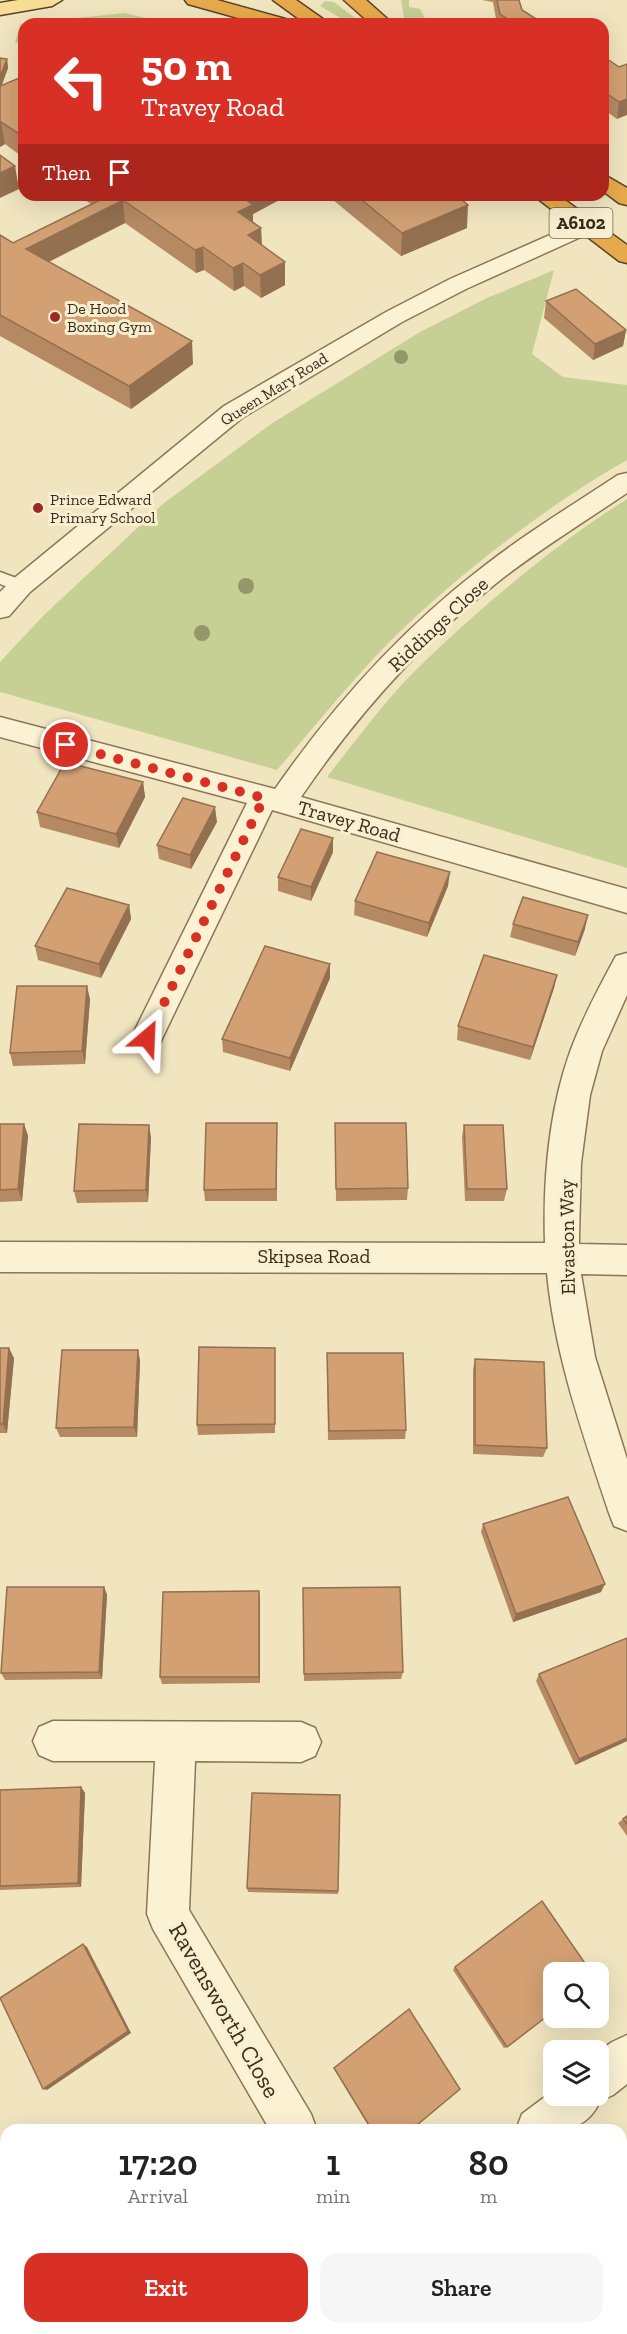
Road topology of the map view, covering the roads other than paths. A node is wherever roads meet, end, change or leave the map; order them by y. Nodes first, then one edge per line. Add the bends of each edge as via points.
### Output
1 (52, 0) edge
2 (195, 0) edge
3 (283, 0) edge
4 (354, 0) edge
5 (380, 0) edge
6 (0, 9) edge
7 (260, 18) edge
8 (311, 18) edge
9 (377, 18) edge
10 (384, 18) edge
11 (609, 185) edge
12 (627, 198) edge
13 (552, 201) edge
14 (586, 226) junction
15 (627, 256) edge
16 (627, 481) edge
17 (11, 582) edge
18 (0, 609) edge
19 (0, 727) edge
20 (273, 800) junction
21 (627, 901) edge
22 (627, 965) edge
23 (147, 1038) dead end
24 (0, 1257) edge
25 (564, 1258) junction
26 (627, 1260) edge
27 (627, 1513) edge
28 (53, 1741) dead end
29 (176, 1742) junction
30 (300, 1742) dead end
31 (627, 2057) edge
32 (609, 2071) edge
33 (568, 2106) edge
34 (291, 2124) edge
35 (545, 2124) edge

1 - 6 main road
2 - 7 highway
3 - 8 highway
4 - 9 highway
5 - 10 highway
11 - 12 highway, A6102
13 - 14 highway, A6102
14 - 15 highway, A6102
14 - 17 street, Queen Mary Road via 394,317 233,412
16 - 20 street, Riddings Close via 523,549 458,602 397,658
17 - 18 street, Queen Mary Road
19 - 20 street, Travey Road
20 - 21 street, Travey Road
20 - 23 street, Riddings Close
22 - 25 street, Elvaston Way via 589,1045 568,1127
24 - 25 street, Skipsea Road
25 - 26 street, Skipsea Road
25 - 27 street, Elvaston Way via 572,1334
28 - 29 street
29 - 30 street
29 - 34 street, Ravensworth Close via 168,1914
31 - 32 street
33 - 35 street

